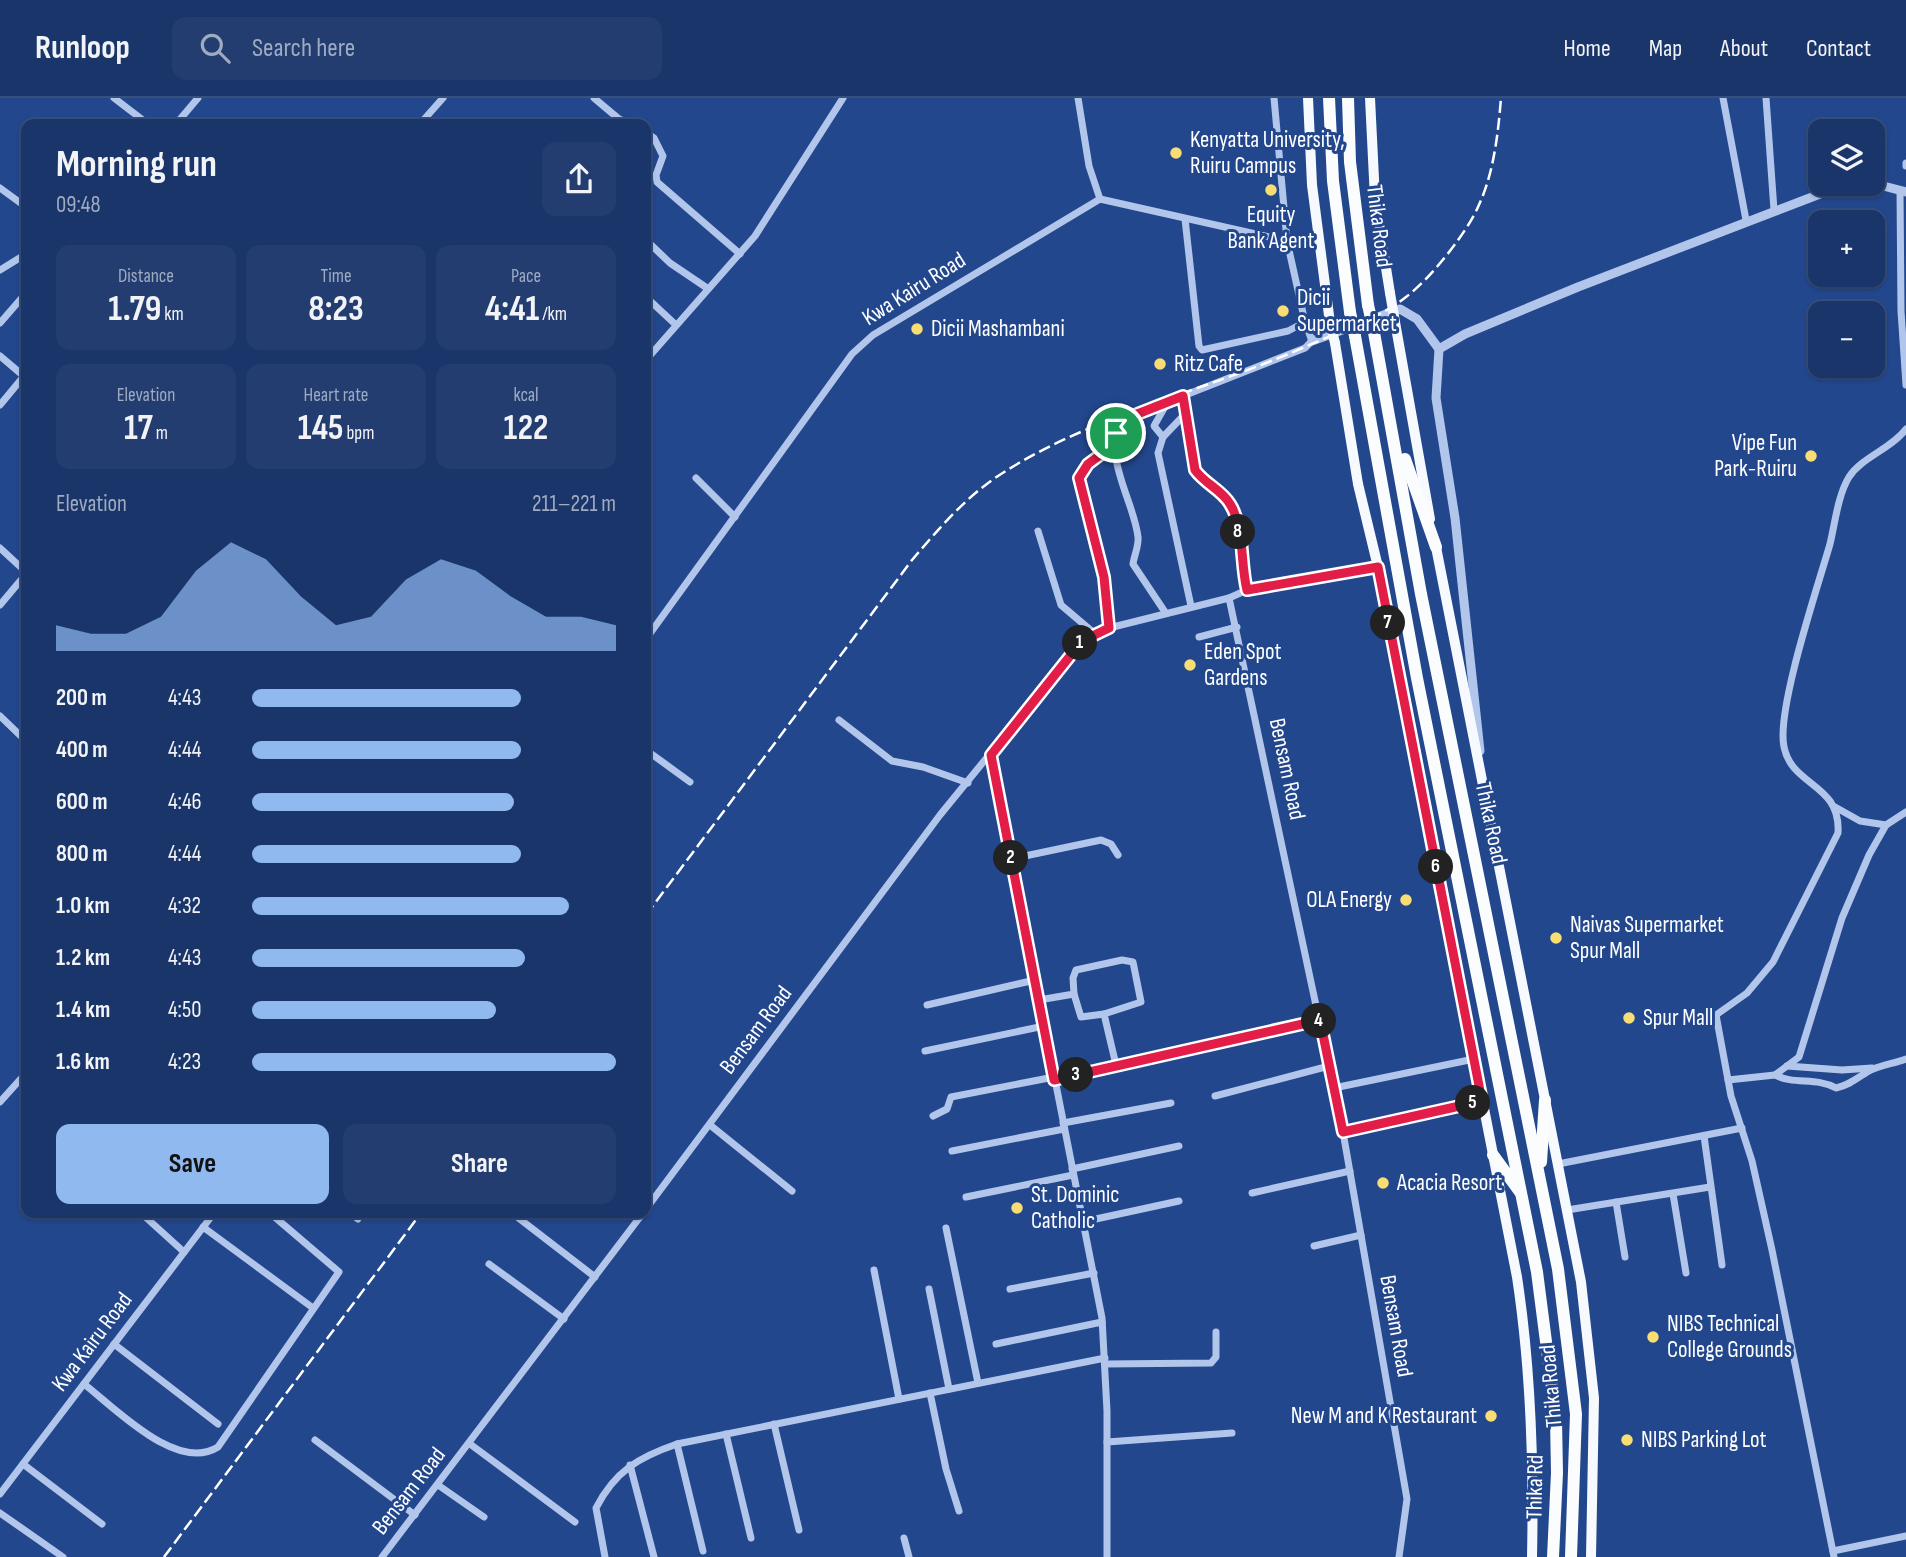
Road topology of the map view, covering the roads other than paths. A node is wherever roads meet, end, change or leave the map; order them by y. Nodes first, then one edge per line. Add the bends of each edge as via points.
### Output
1 (114, 98) edge
2 (198, 98) edge
3 (443, 98) edge
4 (594, 98) edge
5 (843, 98) edge
6 (1078, 98) edge
7 (1274, 98) edge
8 (1308, 98) edge
9 (1329, 98) edge
10 (1348, 98) edge
11 (1370, 98) edge
12 (1723, 98) edge
13 (1766, 98) edge
14 (141, 119) edge
15 (180, 119) edge
16 (424, 119) edge
17 (622, 119) edge
18 (651, 136) edge
19 (1885, 186) edge
20 (0, 188) edge
21 (1903, 191) edge
22 (1813, 196) edge
23 (1100, 199) junction
24 (21, 203) edge
25 (1774, 210) junction
26 (1185, 219) junction
27 (1746, 220) junction
28 (1287, 241) junction
29 (651, 245) edge
30 (740, 254) junction
31 (21, 257) edge
32 (0, 270) edge
33 (707, 288) junction
34 (21, 299) edge
35 (651, 302) edge
36 (1305, 322) junction
37 (0, 323) edge
38 (676, 325) junction
39 (1312, 341) junction
40 (1439, 349) junction
41 (651, 354) edge
42 (0, 356) edge
43 (21, 374) edge
44 (21, 381) edge
45 (1906, 385) edge
46 (1183, 396) junction
47 (1168, 402) junction
48 (0, 405) edge
49 (1187, 412) junction
50 (1391, 419) junction
51 (1906, 429) edge
52 (1163, 437) junction
53 (1115, 444) junction
54 (696, 478) dead end
55 (735, 517) junction
56 (1038, 531) dead end
57 (1436, 547) junction
58 (0, 548) edge
59 (1378, 567) junction
60 (21, 572) edge
61 (21, 582) edge
62 (1247, 590) junction
63 (1229, 598) junction
64 (0, 606) edge
65 (1191, 606) junction
66 (1166, 612) junction
67 (1237, 627) junction
68 (1109, 628) junction
69 (651, 632) edge
70 (1094, 633) junction
71 (1199, 637) dead end
72 (0, 716) edge
73 (839, 720) dead end
74 (21, 736) edge
75 (651, 754) edge
76 (991, 755) junction
77 (1478, 773) junction
78 (690, 782) dead end
79 (968, 783) junction
80 (1835, 807) junction
81 (1906, 812) edge
82 (1886, 825) junction
83 (1118, 855) dead end
84 (1012, 859) junction
85 (1035, 979) junction
86 (1074, 994) junction
87 (1039, 1000) junction
88 (927, 1005) dead end
89 (1104, 1014) junction
90 (1320, 1020) junction
91 (1044, 1026) junction
92 (925, 1051) dead end
93 (1475, 1059) junction
94 (1906, 1059) edge
95 (1116, 1065) junction
96 (1329, 1066) junction
97 (1787, 1066) junction
98 (1876, 1068) junction
99 (1775, 1075) junction
100 (21, 1079) edge
101 (1054, 1079) junction
102 (1728, 1080) junction
103 (1334, 1088) junction
104 (1214, 1096) dead end
105 (1545, 1100) junction
106 (1482, 1101) junction
107 (0, 1102) edge
108 (1171, 1103) dead end
109 (933, 1116) dead end
110 (710, 1125) junction
111 (1063, 1126) junction
112 (1742, 1128) junction
113 (1343, 1132) junction
114 (1704, 1136) junction
115 (1179, 1146) dead end
116 (952, 1151) dead end
117 (1493, 1155) junction
118 (1558, 1164) junction
119 (1350, 1171) junction
120 (1072, 1172) junction
121 (1539, 1179) junction
122 (1710, 1187) junction
123 (792, 1191) dead end
124 (1252, 1192) dead end
125 (1673, 1194) junction
126 (1522, 1195) junction
127 (966, 1197) dead end
128 (1179, 1201) dead end
129 (651, 1202) edge
130 (1616, 1202) junction
131 (1567, 1210) junction
132 (147, 1218) edge
133 (210, 1218) edge
134 (276, 1218) edge
135 (518, 1218) edge
136 (639, 1218) edge
137 (1082, 1222) junction
138 (203, 1227) junction
139 (946, 1228) dead end
140 (1361, 1236) junction
141 (1314, 1246) dead end
142 (184, 1252) junction
143 (1625, 1257) dead end
144 (489, 1264) dead end
145 (1722, 1265) dead end
146 (874, 1270) dead end
147 (1094, 1273) junction
148 (1685, 1273) dead end
149 (595, 1277) junction
150 (929, 1289) dead end
151 (1010, 1289) dead end
152 (313, 1308) junction
153 (564, 1319) junction
154 (1102, 1322) junction
155 (1216, 1332) dead end
156 (996, 1343) dead end
157 (114, 1344) junction
158 (1105, 1361) junction
159 (978, 1383) junction
160 (84, 1384) junction
161 (949, 1389) junction
162 (930, 1393) junction
163 (899, 1399) junction
164 (1556, 1419) joint
165 (218, 1424) dead end
166 (774, 1424) junction
167 (1232, 1433) dead end
168 (726, 1434) junction
169 (315, 1440) dead end
170 (1107, 1442) junction
171 (470, 1444) junction
172 (677, 1444) junction
173 (23, 1464) junction
174 (630, 1465) junction
175 (438, 1485) junction
176 (0, 1494) edge
177 (959, 1511) dead end
178 (0, 1513) edge
179 (415, 1515) junction
180 (484, 1517) dead end
181 (575, 1522) dead end
182 (102, 1524) dead end
183 (799, 1530) dead end
184 (1906, 1536) edge
185 (751, 1538) dead end
186 (904, 1538) dead end
187 (703, 1551) dead end
188 (1833, 1554) edge
189 (63, 1557) edge
190 (383, 1557) edge
191 (605, 1557) edge
192 (654, 1557) edge
193 (909, 1557) edge
194 (1107, 1557) edge
195 (1399, 1557) edge
196 (1532, 1557) edge
197 (1553, 1557) edge
198 (1571, 1557) edge
199 (1591, 1557) edge

1 - 14 street
2 - 15 street
3 - 16 street
4 - 17 street
5 - 30 street via 767,220
6 - 23 street via 1089,166
7 - 28 street
8 - 59 main road, Thika Road, bridge via 1312,185 1330,323 1358,484
9 - 126 highway, Thika Road, bridge via 1350,312 1417,678
10 - 50 highway, Thika Road, bridge via 1350,162 1368,304
11 - 57 main road, Thika Road, bridge via 1375,200
12 - 27 street
13 - 25 street
18 - 30 street via 663,156 657,182
19 - 21 street
20 - 24 street
21 - 45 street via 1901,311
22 - 25 street
23 - 26 street
23 - 55 street, Kwa Kairu Road via 858,347
25 - 27 street
26 - 28 street
26 - 36 street via 1202,350 1288,331
27 - 40 street via 1465,334
28 - 36 street
29 - 33 street
30 - 33 street
31 - 32 street
33 - 38 street
34 - 37 street
35 - 38 street
36 - 39 street
38 - 41 street
39 - 40 street via 1400,309 1417,319
39 - 46 street via 1305,348
40 - 77 street via 1436,398 1475,688
42 - 43 street
44 - 48 street
46 - 47 street
46 - 49 street
47 - 52 street via 1154,426
47 - 53 street via 1122,420
49 - 52 street
49 - 62 street via 1195,470 1225,497 1235,514
50 - 57 highway
50 - 121 highway, Thika Road via 1421,594
51 - 80 street via 1896,443 1850,476 1791,689 1784,728 1788,760 1827,794
52 - 65 street via 1158,453
53 - 66 street via 1138,540 1133,564
53 - 68 street via 1088,464 1079,478 1104,577
54 - 55 street
55 - 69 street, Kwa Kairu Road
56 - 70 street via 1060,605
57 - 77 main road, Thika Road
58 - 60 street
59 - 62 street
59 - 93 main road, Thika Road
61 - 64 street
62 - 63 street
63 - 65 street, Bensam Road
63 - 67 street, Bensam Road
65 - 66 street, Bensam Road
66 - 68 street, Bensam Road
67 - 71 street
67 - 90 street, Bensam Road
68 - 70 street, Bensam Road
70 - 76 street, Bensam Road via 1082,641
72 - 74 street
73 - 79 street via 892,761
75 - 78 street
76 - 79 street, Bensam Road
76 - 84 street
77 - 105 main road, Thika Road
79 - 110 street, Bensam Road
80 - 82 street via 1860,821
80 - 102 street via 1838,833 1773,962 1747,993 1716,1015
81 - 82 street
82 - 97 street via 1842,918 1809,1034 1799,1057
83 - 84 street via 1111,844 1101,840
84 - 85 street
85 - 87 street
85 - 88 street
86 - 87 street
86 - 89 street via 1081,1017
86 - 89 street via 1076,970 1130,960 1141,1002
87 - 91 street
89 - 95 street
90 - 95 street
90 - 96 street, Bensam Road
91 - 92 street
91 - 101 street
93 - 103 street
93 - 106 main road, Thika Road
94 - 98 street
95 - 101 street
96 - 103 street, Bensam Road
96 - 104 street
97 - 98 street
97 - 99 street
98 - 99 street via 1852,1084 1836,1088 1822,1081 1786,1081
99 - 102 street
100 - 107 street
101 - 109 street via 951,1097 947,1109
101 - 111 street
102 - 112 street
103 - 113 street, Bensam Road
105 - 118 main road, Thika Road
105 - 121 highway
106 - 113 street
106 - 117 main road, Thika Road
108 - 111 street
110 - 123 street
110 - 129 street, Bensam Road
111 - 116 street
111 - 120 street
112 - 114 street
112 - 188 street via 1786,1311
113 - 119 street, Bensam Road
114 - 118 street
114 - 122 street
115 - 120 street
117 - 126 highway
117 - 196 main road, Thika Road via 1524,1323 1534,1467
118 - 131 main road, Thika Road
119 - 124 street
119 - 140 street, Bensam Road
120 - 127 street
120 - 137 street
121 - 198 highway, Thika Road via 1558,1269 1576,1414
122 - 125 street
122 - 145 street
125 - 130 street
125 - 148 street
126 - 164 highway, Thika Road via 1545,1319
128 - 137 street
130 - 131 street
130 - 143 street
131 - 199 main road, Thika Road via 1586,1317 1594,1398
132 - 142 street
133 - 138 street, Kwa Kairu Road
134 - 152 street via 339,1270
135 - 149 street
136 - 149 street, Bensam Road
137 - 147 street
138 - 142 street, Kwa Kairu Road
138 - 152 street
139 - 159 street
140 - 141 street
140 - 195 street, Bensam Road via 1407,1499
142 - 157 street, Kwa Kairu Road
144 - 153 street
146 - 163 street
147 - 151 street
147 - 154 street
149 - 153 street, Bensam Road
150 - 161 street
152 - 160 street via 218,1447 210,1452 168,1448
153 - 171 street, Bensam Road
154 - 156 street
154 - 158 street
155 - 158 street via 1216,1357 1211,1363
157 - 160 street, Kwa Kairu Road
157 - 165 street
158 - 159 street
158 - 170 street
159 - 161 street
160 - 173 street, Kwa Kairu Road
161 - 162 street
162 - 163 street
162 - 177 street
163 - 166 street
164 - 197 highway, Thika Rd
166 - 168 street
166 - 183 street
167 - 170 street
168 - 172 street
168 - 185 street
169 - 179 street
170 - 194 street
171 - 175 street, Bensam Road
171 - 181 street
172 - 174 street
172 - 187 street
173 - 176 street, Kwa Kairu Road
173 - 182 street
174 - 191 street via 596,1508
174 - 192 street
175 - 179 street, Bensam Road
175 - 180 street
178 - 189 street
179 - 190 street, Bensam Road
184 - 188 street
186 - 193 street

